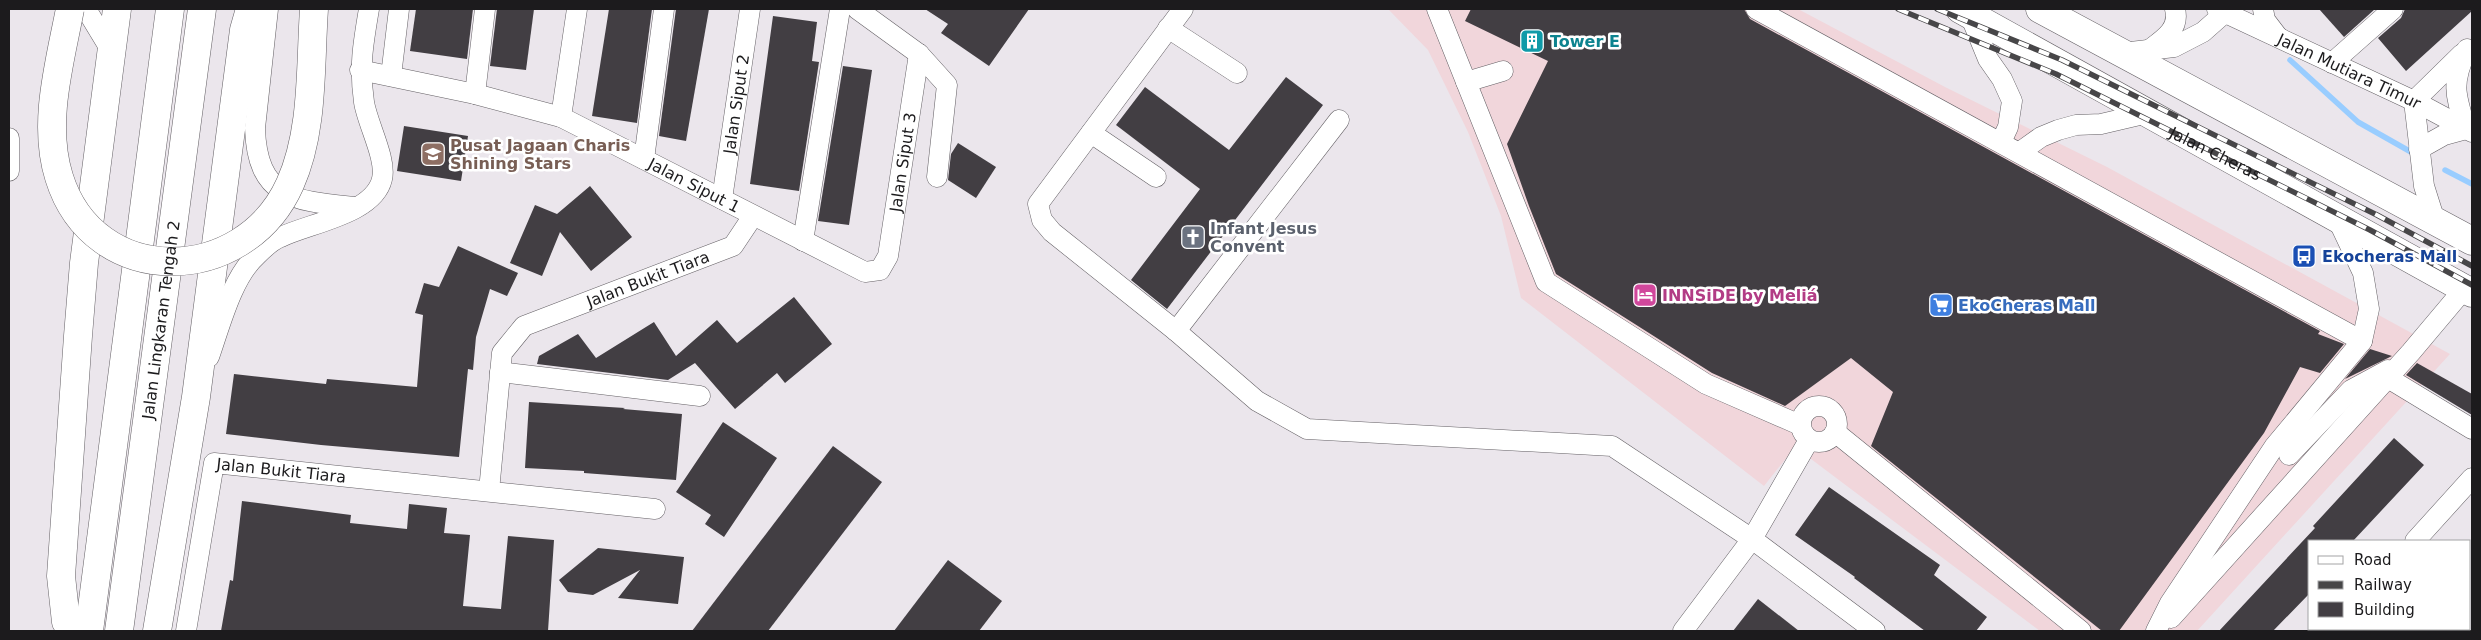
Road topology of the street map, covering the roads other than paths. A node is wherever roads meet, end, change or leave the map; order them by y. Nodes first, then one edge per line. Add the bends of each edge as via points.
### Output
1 (70, 9) edge
2 (86, 9) edge
3 (117, 9) edge
4 (170, 9) edge
5 (202, 9) edge
6 (250, 9) edge
7 (268, 9) edge
8 (314, 9) edge
9 (368, 9) edge
10 (399, 9) edge
11 (485, 9) edge
12 (577, 9) edge
13 (664, 9) edge
14 (750, 9) edge
15 (840, 9) edge
16 (858, 9) edge
17 (1183, 9) edge
18 (1437, 9) edge
19 (1756, 9) edge
20 (2040, 9) edge
21 (2176, 9) edge
22 (2263, 9) edge
23 (2393, 9) edge
24 (2223, 10) edge
25 (1965, 12) edge
26 (1168, 28) junction
27 (2280, 39) junction
28 (2470, 47) edge
29 (2149, 50) junction
30 (112, 52) junction
31 (2122, 53) junction
32 (919, 54) junction
33 (2332, 63) junction
34 (360, 70) junction
35 (1503, 71) dead end
36 (1237, 73) dead end
37 (391, 76) junction
38 (1466, 82) junction
39 (475, 94) junction
40 (2414, 101) junction
41 (2148, 113) junction
42 (561, 117) junction
43 (1339, 120) dead end
44 (2469, 131) edge
45 (1090, 133) junction
46 (9, 138) edge
47 (2001, 142) junction
48 (2420, 149) junction
49 (2020, 152) junction
50 (644, 158) junction
51 (9, 171) edge
52 (937, 176) dead end
53 (1156, 176) dead end
54 (722, 199) junction
55 (358, 208) junction
56 (753, 216) junction
57 (2337, 218) junction
58 (2435, 221) junction
59 (803, 241) junction
60 (2472, 241) edge
61 (880, 270) joint
62 (2468, 291) edge
63 (1176, 331) junction
64 (2362, 341) junction
65 (2394, 371) junction
66 (500, 372) junction
67 (700, 396) dead end
68 (196, 397) junction
69 (2472, 429) edge
70 (1835, 432) junction
71 (1805, 433) junction
72 (2289, 455) dead end
73 (2472, 478) edge
74 (488, 491) junction
75 (656, 509) dead end
76 (1752, 539) junction
77 (2416, 540) edge
78 (73, 631) edge
79 (89, 631) edge
80 (120, 631) edge
81 (157, 631) edge
82 (186, 631) edge
83 (1683, 631) edge
84 (1875, 631) edge
85 (2081, 631) edge
86 (2156, 631) edge

1 - 8 highway, bridge via 52,126 59,176 76,210 95,233 124,252 162,263 204,259 246,238 263,224 290,185 304,143
2 - 30 street
3 - 30 highway
4 - 79 highway, Jalan Lingkaran Tengah 2
5 - 80 highway, Jalan Lingkaran Tengah 2
6 - 68 highway via 244,30
7 - 55 street via 255,128 260,165 281,190 296,199
9 - 34 street
10 - 37 street
11 - 39 street
12 - 42 street
13 - 50 street
14 - 54 street, Jalan Siput 2
15 - 59 street
16 - 32 street
17 - 26 street
18 - 38 street
19 - 47 street
20 - 31 highway
21 - 29 street via 2178,18 2174,28
22 - 27 street via 2265,20
23 - 33 street
24 - 27 street, Jalan Mutiara Timur
24 - 29 street via 2202,32 2190,39 2174,47
25 - 41 highway, Jalan Cheras
25 - 47 street via 2012,101 2008,127
26 - 36 street
26 - 45 street
27 - 33 street, Jalan Mutiara Timur
28 - 40 street
28 - 44 street via 2457,72 2456,96
29 - 31 street
30 - 78 highway via 84,263 62,567 66,622
31 - 58 highway
32 - 52 street via 947,85
32 - 61 street, Jalan Siput 3 via 888,256
33 - 40 street, Jalan Mutiara Timur
34 - 37 street, Jalan Siput 1
34 - 55 street via 364,106 379,150 383,178 375,194
35 - 38 street
37 - 39 street, Jalan Siput 1
38 - 71 street via 1546,282 1706,384
39 - 42 street, Jalan Siput 1
40 - 44 street, Jalan Mutiara Timur
40 - 48 street
41 - 49 street via 2058,130
41 - 57 highway, Jalan Cheras
42 - 50 street, Jalan Siput 1
43 - 63 street
44 - 48 street via 2444,134
45 - 53 street
45 - 63 street via 1038,204 1042,220 1052,232
46 - 51 street
47 - 49 street
48 - 58 street via 2424,186
49 - 64 street
50 - 54 street, Jalan Siput 1
54 - 56 street, Jalan Siput 1
55 - 68 street via 279,237 255,256 237,284
56 - 59 street, Jalan Siput 1
56 - 66 street, Jalan Bukit Tiara via 733,246 524,326 502,353
57 - 62 highway, Jalan Cheras
57 - 64 street via 2363,273 2369,308
58 - 60 highway
59 - 61 street, Jalan Siput 1 via 865,272
62 - 65 street
63 - 76 street via 1257,401 1307,429 1612,446
64 - 86 street via 2274,447 2170,603
65 - 69 street
65 - 72 street via 2351,390
65 - 86 street via 2185,604
66 - 67 street
66 - 74 street, Jalan Bukit Tiara
68 - 81 highway
70 - 71 street via 1821,442
70 - 71 street via 1835,415 1820,405 1804,413
70 - 85 street
71 - 76 street
73 - 77 street
74 - 75 street, Jalan Bukit Tiara
74 - 82 street, Jalan Bukit Tiara via 214,463
76 - 83 street
76 - 84 street

